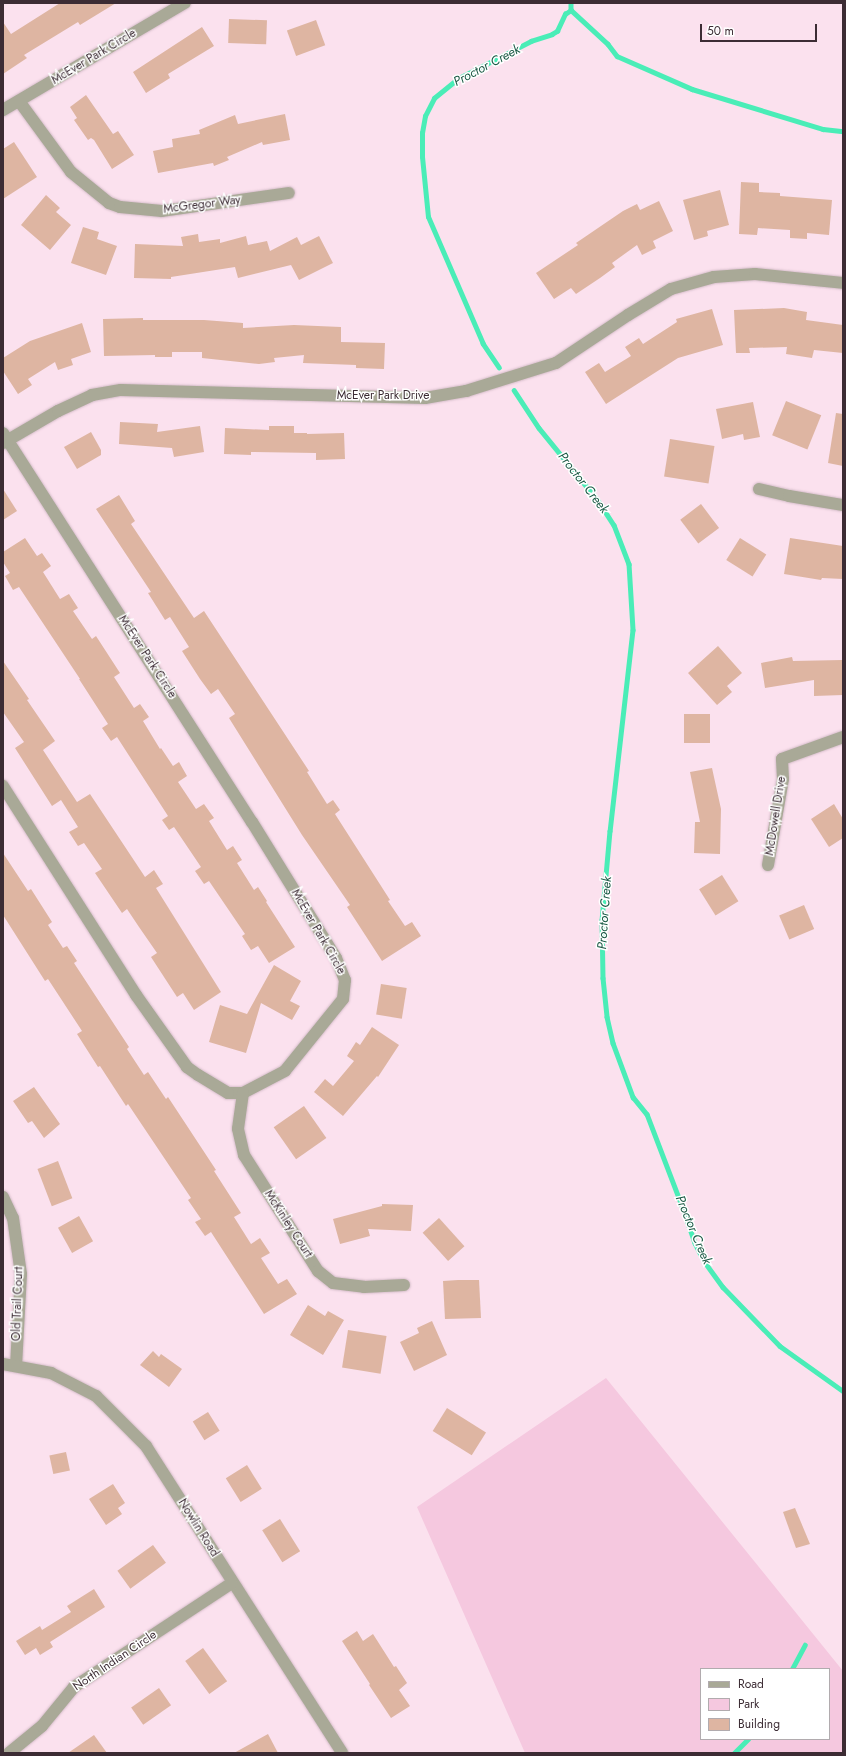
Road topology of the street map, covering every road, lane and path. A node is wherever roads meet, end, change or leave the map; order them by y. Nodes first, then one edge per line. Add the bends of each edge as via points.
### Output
1 (185, 3) edge
2 (19, 101) junction
3 (3, 110) edge
4 (289, 193) dead end
5 (843, 283) edge
6 (4, 439) edge
7 (759, 489) dead end
8 (843, 505) edge
9 (843, 737) edge
10 (3, 786) edge
11 (768, 865) dead end
12 (243, 1092) junction
13 (3, 1197) edge
14 (404, 1285) dead end
15 (3, 1364) edge
16 (16, 1366) junction
17 (232, 1583) junction
18 (9, 1753) edge
19 (342, 1753) edge

1 - 2 street, McEver Park Circle
2 - 3 street, McEver Park Circle
2 - 4 street, McGregor Way via 71,172 109,203 120,207 162,211
5 - 6 street, McEver Park Drive via 755,274 714,277 671,289 556,363 466,391 424,398 121,390 92,395
6 - 12 street, McEver Park Circle via 252,822 336,958 345,980 343,999 285,1071
7 - 8 street
9 - 11 street, McDowell Drive via 782,760 784,779
10 - 12 street via 136,995 187,1067 228,1093
12 - 14 street, McKinley Court via 238,1129 244,1155 318,1271 333,1283 364,1287
13 - 16 street, Old Trail Court via 13,1218 21,1274
15 - 16 street, Nowlin Road
16 - 17 street, Nowlin Road via 51,1373 96,1396 146,1446
17 - 18 street, North Indian Circle via 74,1688 42,1726
17 - 19 street, Nowlin Road

